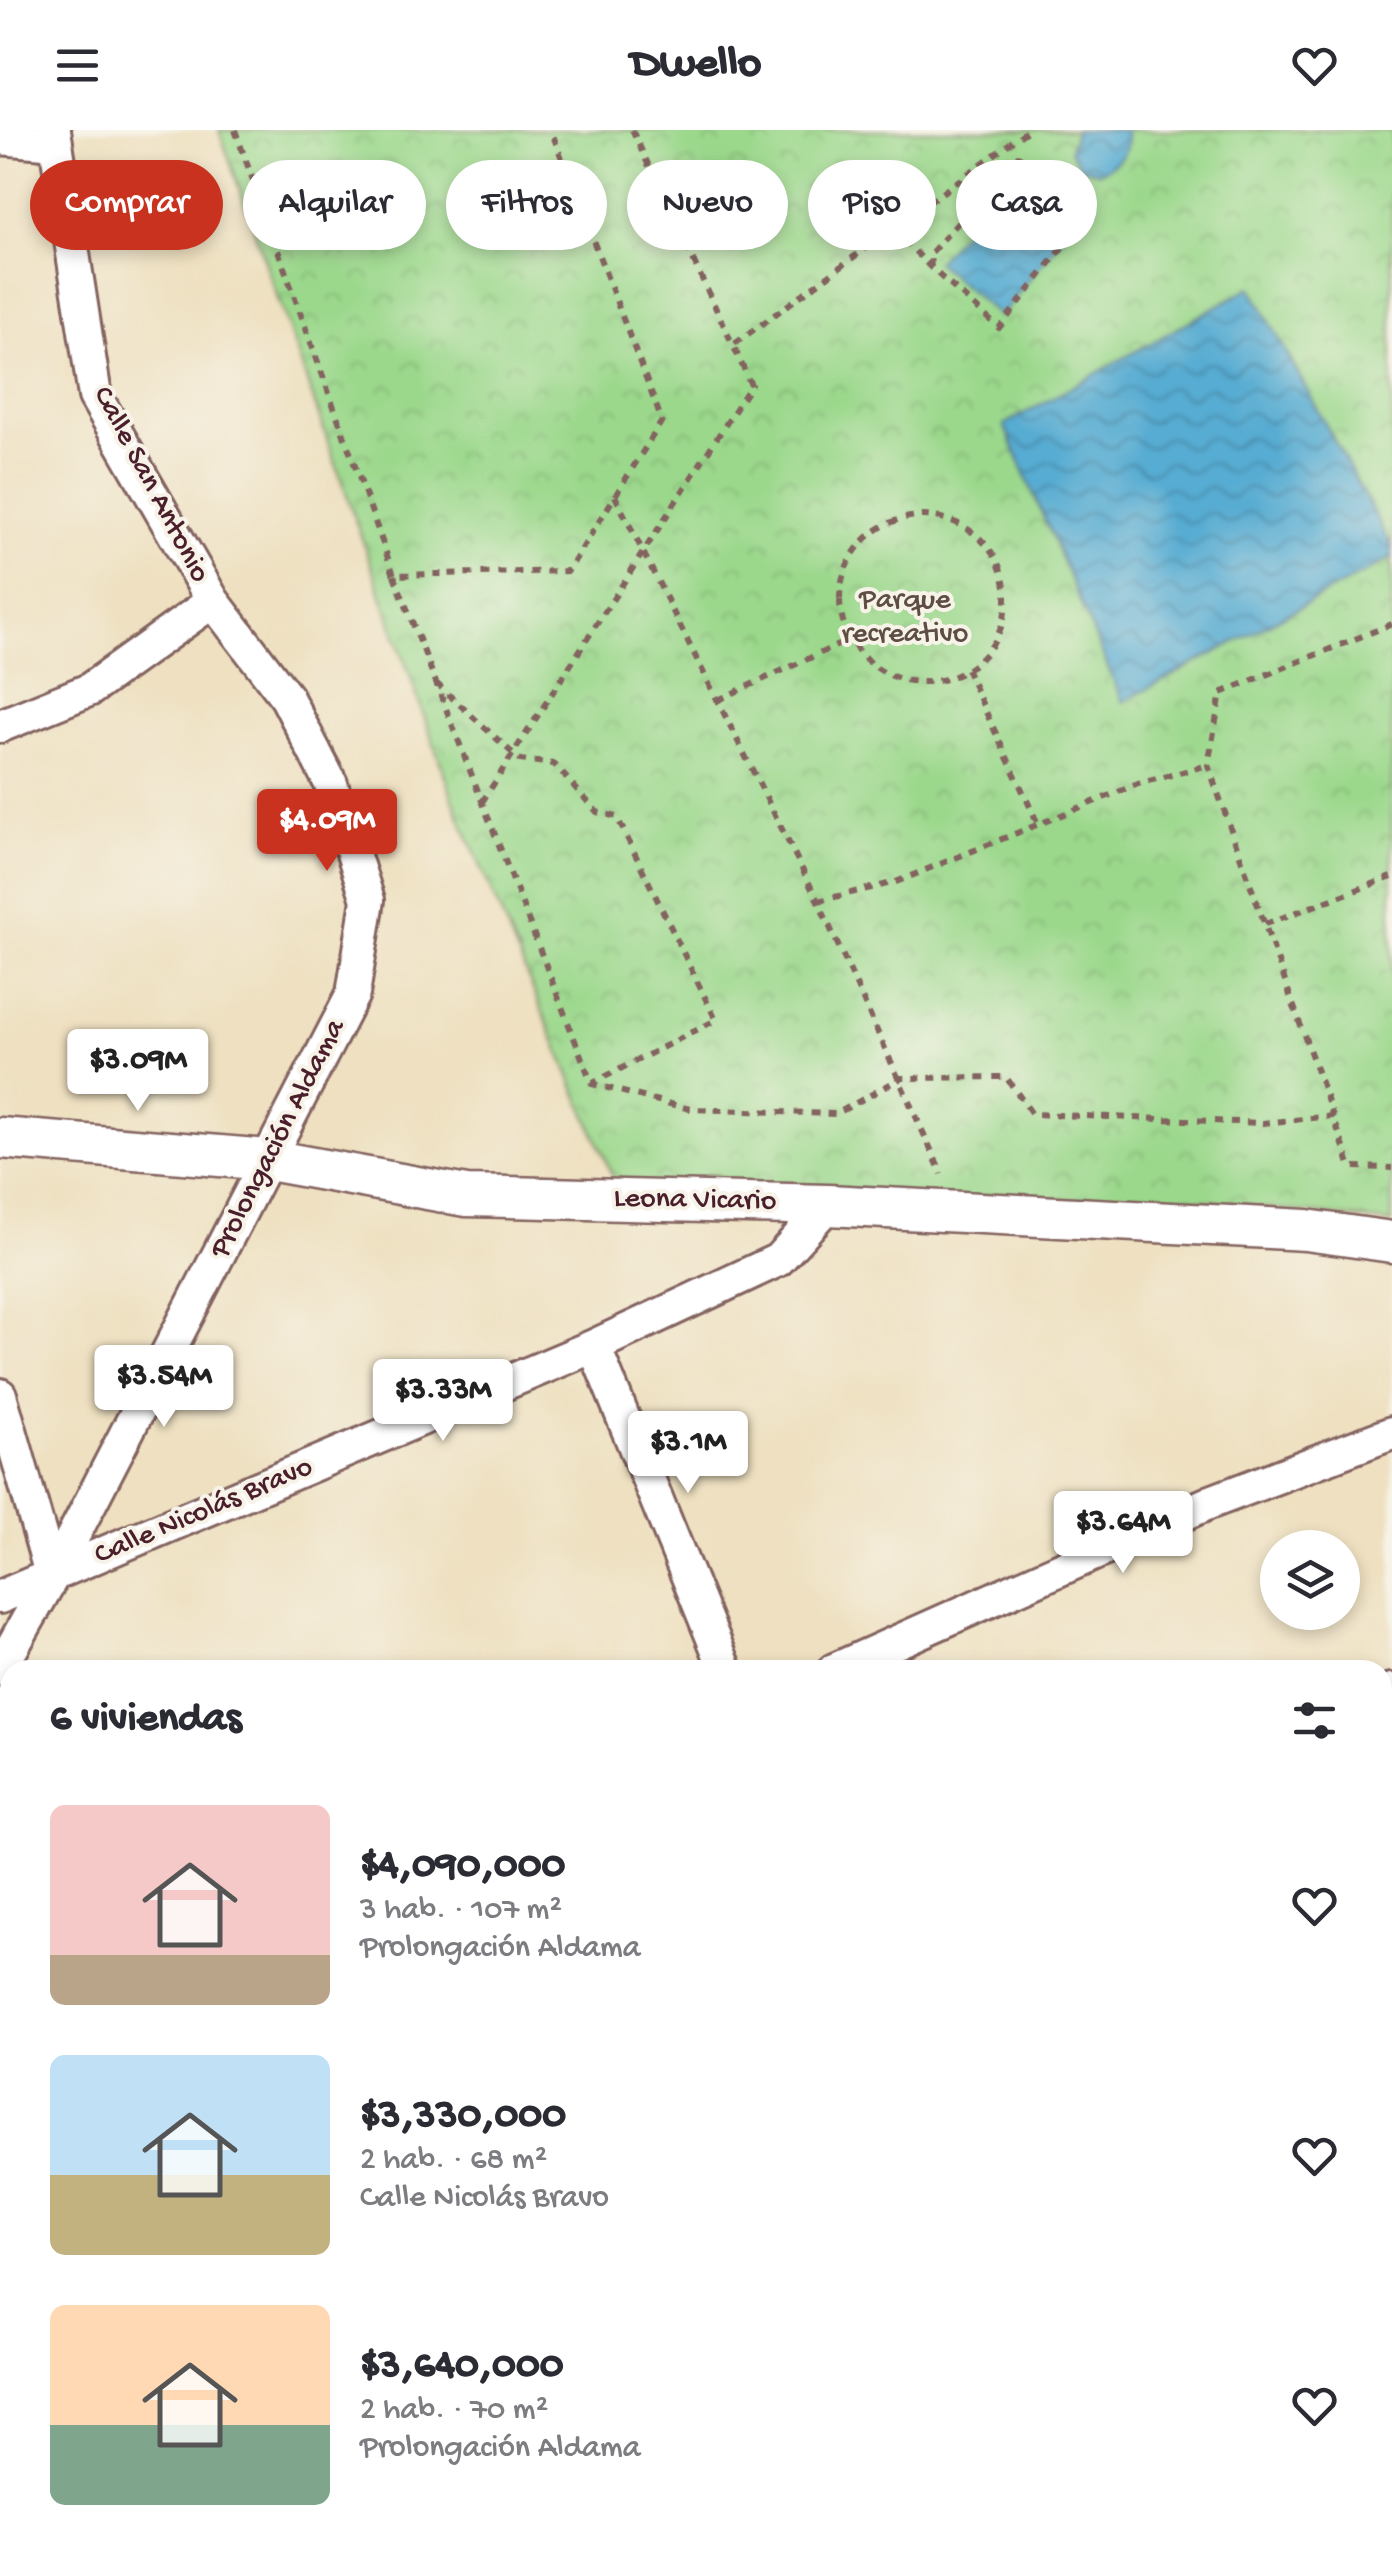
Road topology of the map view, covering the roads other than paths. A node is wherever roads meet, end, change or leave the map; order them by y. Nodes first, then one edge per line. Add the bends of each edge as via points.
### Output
1 (55, 137) edge
2 (0, 138) edge
3 (213, 601) junction
4 (0, 726) edge
5 (0, 1138) edge
6 (269, 1160) junction
7 (828, 1204) junction
8 (1392, 1242) edge
9 (594, 1346) junction
10 (0, 1394) edge
11 (1392, 1433) edge
12 (52, 1577) junction
13 (0, 1597) edge
14 (5, 1660) edge
15 (722, 1660) edge
16 (856, 1660) edge

1 - 2 street
1 - 3 street, Calle San Antonio via 96,396
3 - 4 street via 89,690
3 - 6 street, Prolongación Aldama via 287,698 332,784 368,900 354,994
5 - 6 street, Leona Vicario
6 - 7 street, Leona Vicario via 466,1196
6 - 12 street, Prolongación Aldama
7 - 8 street, Leona Vicario via 1306,1230
7 - 9 street, Calle Nicolás Bravo via 778,1260
9 - 12 street, Calle Nicolás Bravo
9 - 15 street
10 - 12 street
11 - 16 street via 1211,1502
12 - 13 street, Calle Nicolás Bravo
12 - 14 street, Prolongación Aldama

